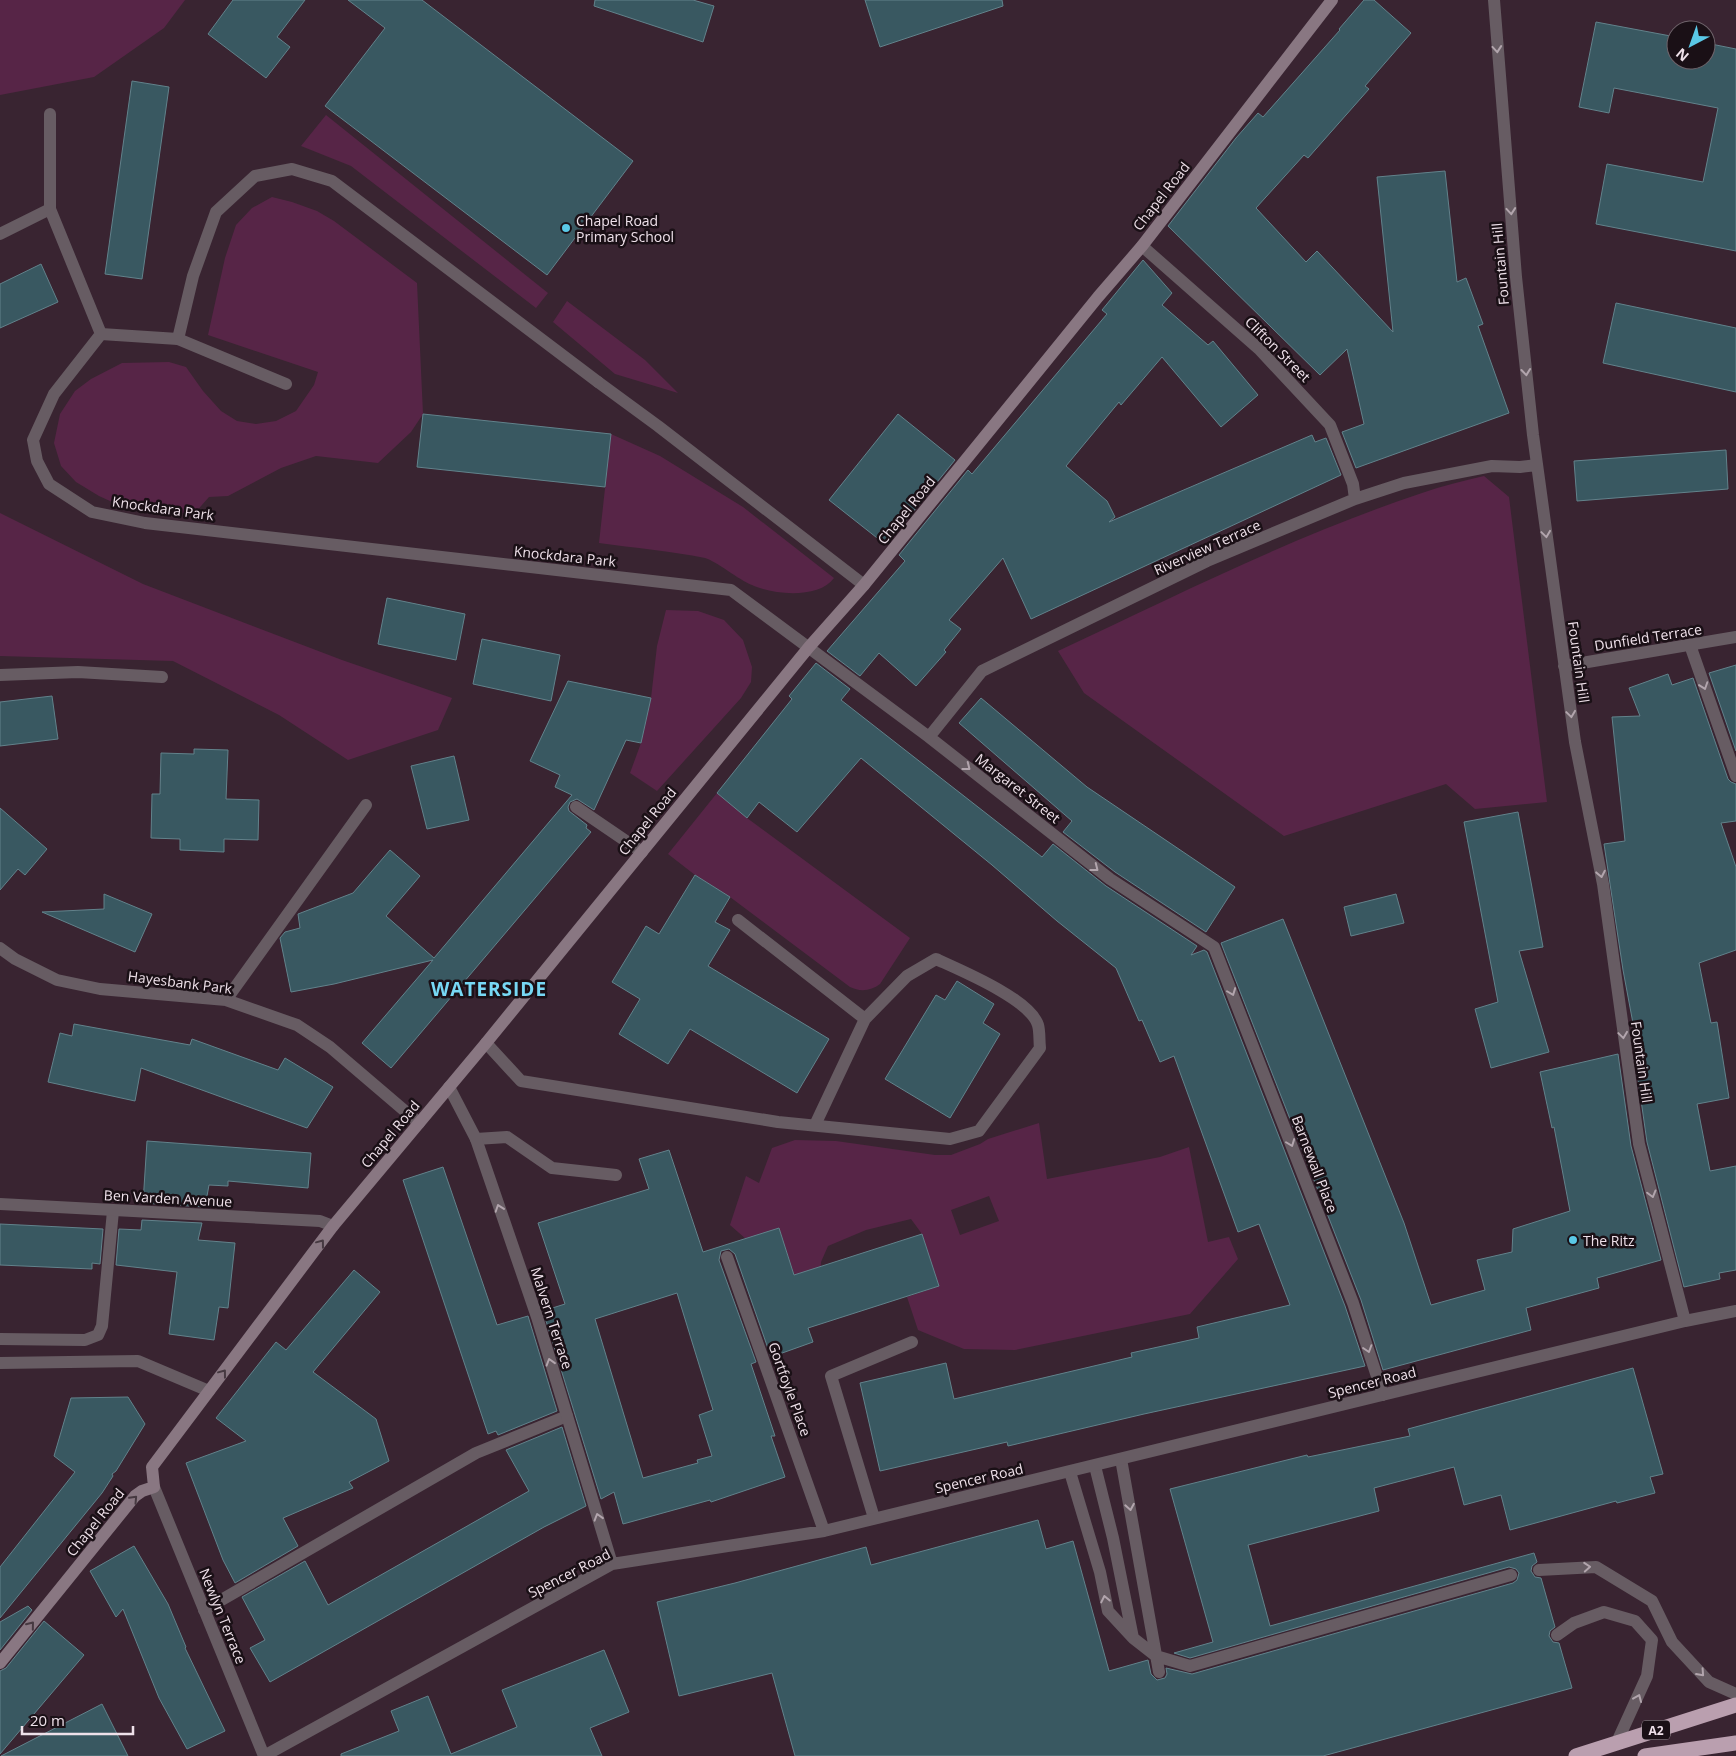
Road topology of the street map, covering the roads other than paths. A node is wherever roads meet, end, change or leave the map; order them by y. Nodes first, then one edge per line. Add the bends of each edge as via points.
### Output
1 (1332, 0) edge
2 (1494, 0) edge
3 (50, 114) dead end
4 (50, 209) junction
5 (0, 234) edge
6 (1142, 246) junction
7 (101, 334) junction
8 (178, 339) junction
9 (286, 384) dead end
10 (1537, 465) junction
11 (1355, 499) junction
12 (864, 585) junction
13 (1736, 637) edge
14 (1690, 645) junction
15 (808, 647) junction
16 (1564, 666) junction
17 (0, 675) edge
18 (162, 677) dead end
19 (929, 737) junction
20 (1736, 776) edge
21 (366, 805) dead end
22 (576, 807) dead end
23 (642, 852) junction
24 (738, 920) dead end
25 (1214, 947) joint
26 (0, 948) edge
27 (226, 1000) junction
28 (865, 1019) junction
29 (486, 1042) junction
30 (449, 1087) junction
31 (419, 1122) junction
32 (815, 1125) junction
33 (476, 1139) junction
34 (616, 1175) dead end
35 (0, 1204) edge
36 (113, 1211) junction
37 (334, 1226) junction
38 (727, 1257) dead end
39 (1736, 1311) edge
40 (1685, 1321) junction
41 (0, 1339) edge
42 (912, 1342) dead end
43 (0, 1363) edge
44 (209, 1391) junction
45 (1383, 1395) junction
46 (567, 1416) junction
47 (1121, 1459) junction
48 (1095, 1466) junction
49 (1070, 1472) junction
50 (154, 1488) junction
51 (874, 1518) junction
52 (824, 1531) junction
53 (612, 1564) junction
54 (1539, 1570) dead end
55 (1511, 1576) dead end
56 (204, 1610) junction
57 (1557, 1635) dead end
58 (1133, 1638) junction
59 (1156, 1656) junction
60 (0, 1663) edge
61 (1159, 1672) dead end
62 (1736, 1694) edge
63 (1736, 1705) edge
64 (1617, 1742) junction
65 (1736, 1743) edge
66 (264, 1756) edge
67 (1576, 1756) edge
68 (1645, 1756) edge

1 - 6 main road, Chapel Road
2 -> 10 street, Fountain Hill via 1516,277
3 - 4 street
4 - 5 street
4 - 7 street
6 - 11 street, Clifton Street via 1259,349 1330,425
6 - 12 main road, Chapel Road
7 - 8 street
7 - 15 street, Knockdara Park via 54,394 33,440 49,484 92,512 145,523 731,590
8 - 9 street
8 - 12 street via 193,276 216,212 255,176 292,169 332,181
10 - 11 street, Riverview Terrace via 1492,466 1404,483
10 -> 16 street, Fountain Hill
11 - 19 street, Riverview Terrace via 1207,561 982,671
12 - 15 main road, Chapel Road
13 - 14 street, Dunfield Terrace
14 - 16 street, Dunfield Terrace
14 -> 20 street
15 - 19 street, Margaret Street
15 - 23 main road, Chapel Road
16 -> 40 street, Fountain Hill via 1574,742 1603,884 1638,1144
17 - 18 street via 78,672
19 -> 25 street, Margaret Street via 1110,879
21 - 27 street
22 - 23 street
23 - 29 main road, Chapel Road
24 - 28 street
25 -> 45 street, Barnewall Place via 1353,1303
26 - 27 street, Hayesbank Park via 56,980 100,989
27 - 31 street, Hayesbank Park via 297,1025 330,1047
28 - 32 street
28 - 32 street via 907,976 936,959 1020,1002 1038,1023 1040,1048 979,1131 950,1139
29 - 30 main road, Chapel Road
29 - 32 street via 521,1082
30 - 31 main road, Chapel Road
30 - 33 street, Malvern Terrace
31 - 37 main road, Chapel Road
33 - 34 street via 507,1137 552,1168
46 -> 33 street, Malvern Terrace
35 - 36 street, Ben Varden Avenue
36 - 37 street, Ben Varden Avenue via 320,1221
36 - 41 street via 102,1326 98,1335 85,1340
44 -> 37 main road, Chapel Road
38 - 52 street, Gortfoyle Place
39 - 40 street, Spencer Road
40 - 45 street, Spencer Road
42 - 51 street via 831,1376
43 - 44 street via 138,1362
44 - 50 main road, Chapel Road via 152,1467
45 - 47 street, Spencer Road
53 -> 46 street, Malvern Terrace
46 - 56 street via 476,1453
47 - 48 street, Spencer Road
47 -> 59 street
48 - 49 street, Spencer Road
48 - 58 street
49 - 51 street, Spencer Road
58 -> 49 street via 1108,1611 1100,1572
50 - 56 street, Newlyn Terrace
60 -> 50 main road, Chapel Road via 135,1496
51 - 52 street, Spencer Road
52 - 53 street, Spencer Road
53 - 66 street, Spencer Road
54 -> 62 street via 1596,1566 1652,1601 1672,1642 1709,1682
55 - 59 street via 1190,1666
56 - 66 street, Newlyn Terrace
64 -> 57 street via 1647,1676 1652,1640 1635,1620 1604,1612 1574,1623
58 - 59 street
59 - 61 street
63 - 64 highway, A2
64 - 67 highway, A2
65 - 68 highway, A2

